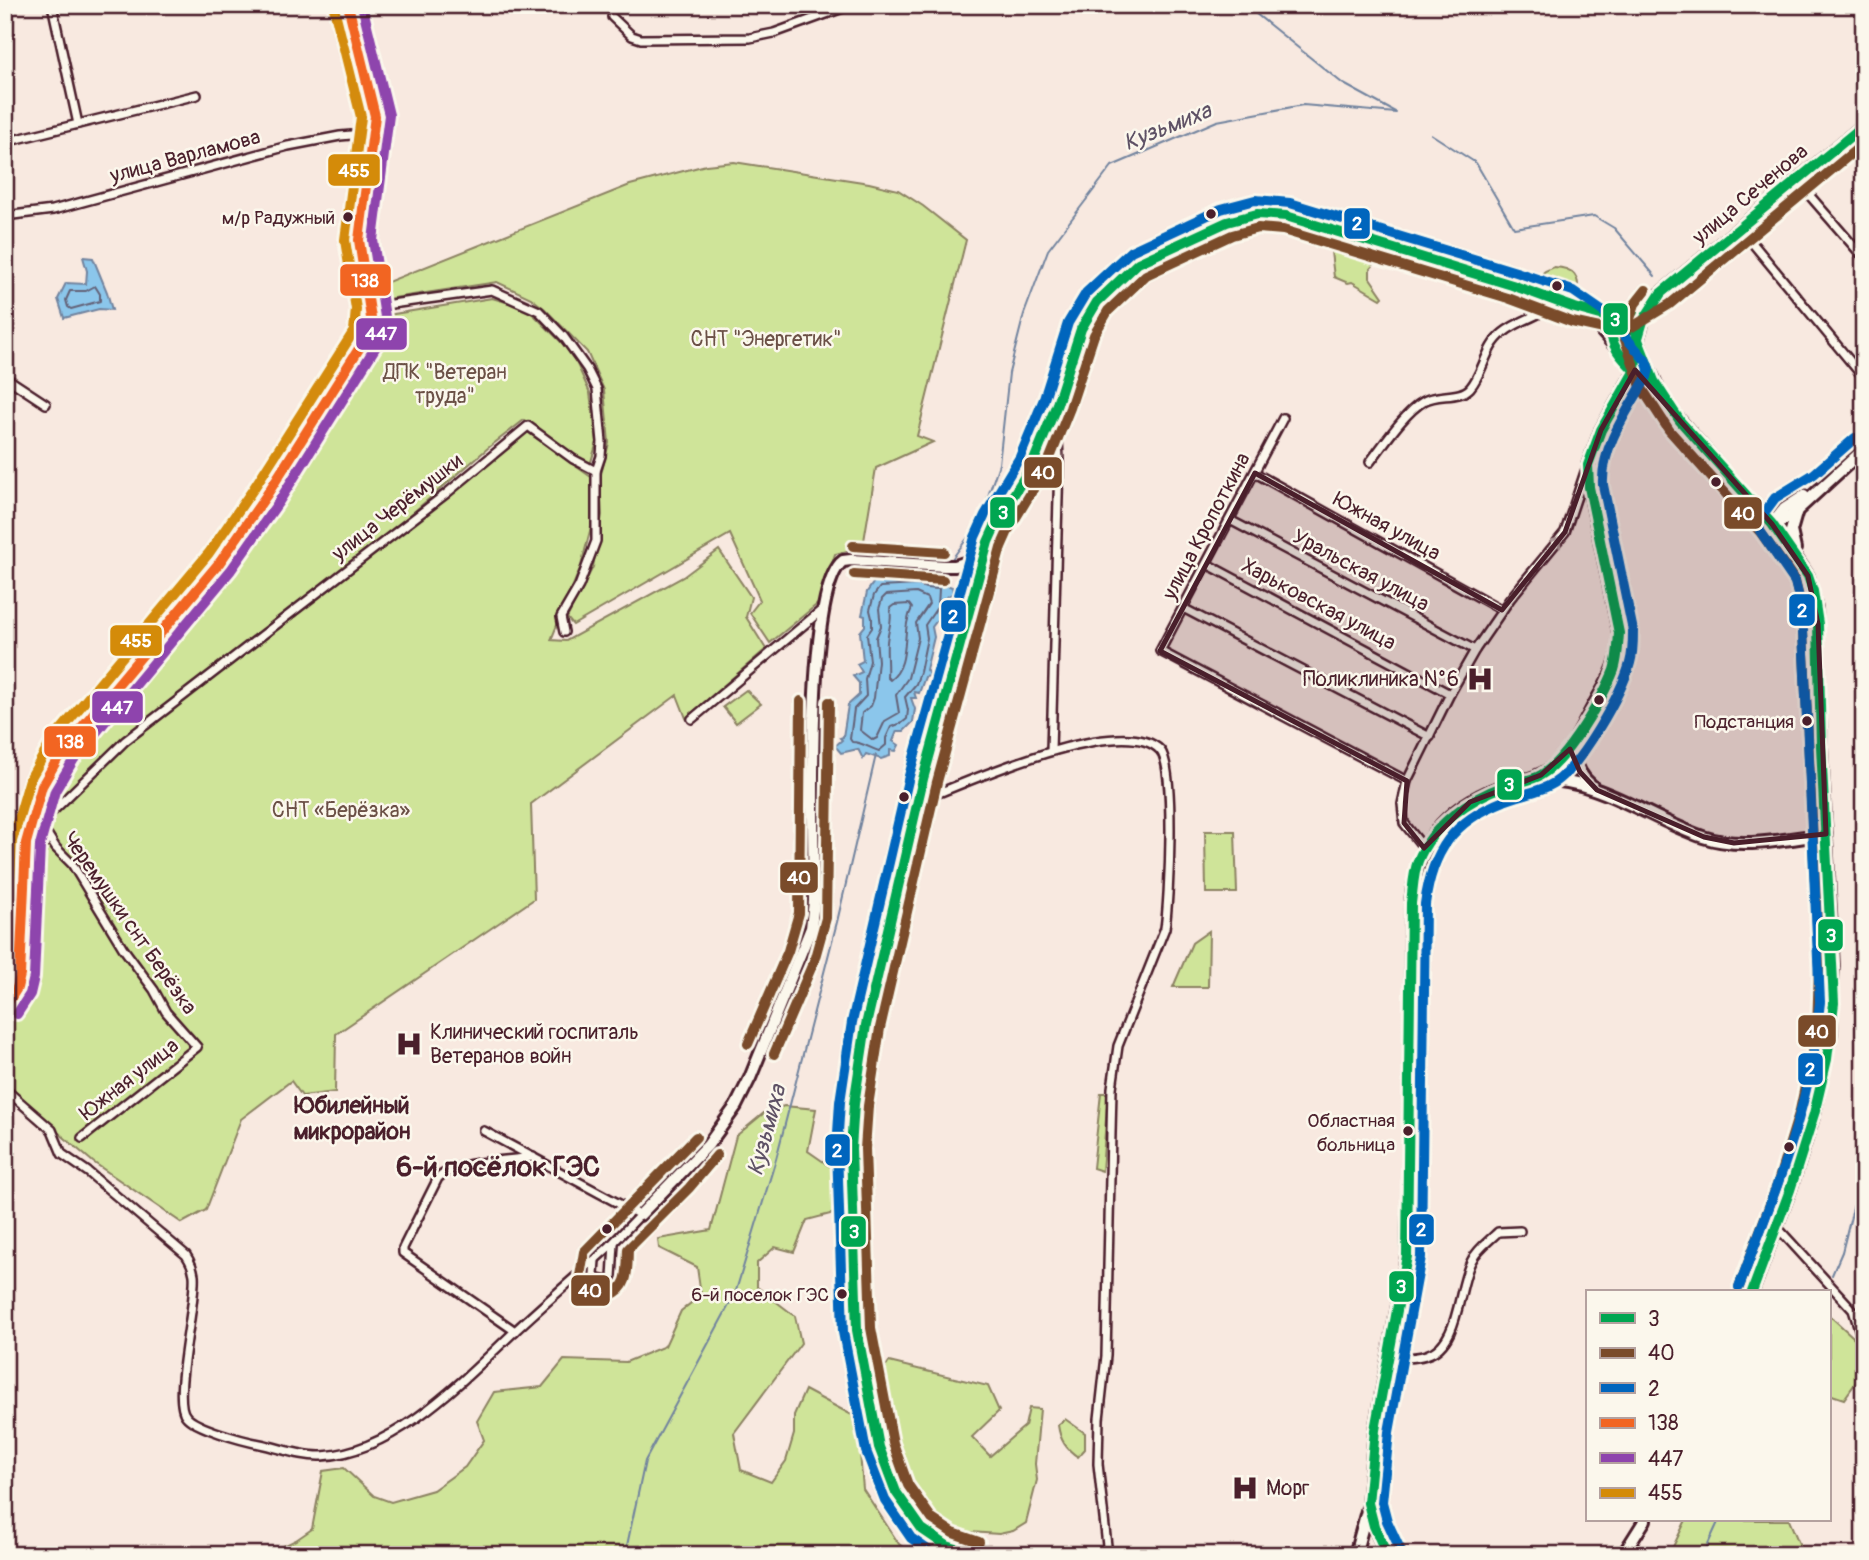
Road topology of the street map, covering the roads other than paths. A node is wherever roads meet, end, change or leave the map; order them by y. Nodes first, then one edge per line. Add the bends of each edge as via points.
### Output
1 (52, 5) edge
2 (348, 5) edge
3 (851, 5) edge
4 (830, 9) edge
5 (612, 18) dead end
6 (197, 95) dead end
7 (78, 124) junction
8 (1864, 125) edge
9 (374, 137) junction
10 (5, 142) edge
11 (1797, 180) junction
12 (5, 216) edge
13 (1740, 228) junction
14 (1864, 258) edge
15 (1661, 293) junction
16 (1560, 302) junction
17 (370, 307) junction
18 (1575, 308) junction
19 (1639, 308) junction
20 (1606, 316) junction
21 (1622, 324) junction
22 (1638, 341) junction
23 (1614, 345) junction
24 (1635, 370) junction
25 (5, 377) edge
26 (1864, 378) edge
27 (46, 404) dead end
28 (1057, 404) junction
29 (1283, 418) dead end
30 (1680, 421) junction
31 (1864, 449) edge
32 (1370, 462) dead end
33 (1588, 465) junction
34 (596, 471) junction
35 (1255, 473) junction
36 (1745, 493) junction
37 (1794, 507) junction
38 (1230, 520) junction
39 (1772, 524) junction
40 (985, 556) junction
41 (1799, 561) junction
42 (1207, 564) junction
43 (824, 608) junction
44 (1184, 608) junction
45 (1502, 610) junction
46 (564, 632) dead end
47 (1475, 650) junction
48 (1450, 694) junction
49 (692, 719) dead end
50 (1430, 737) junction
51 (1574, 742) junction
52 (1051, 751) junction
53 (1528, 780) junction
54 (1407, 781) junction
55 (1597, 790) junction
56 (918, 802) junction
57 (47, 817) joint
58 (1826, 834) junction
59 (1424, 848) junction
60 (5, 1007) edge
61 (197, 1047) joint
62 (5, 1089) edge
63 (484, 1132) dead end
64 (82, 1138) dead end
65 (533, 1157) junction
66 (640, 1215) junction
67 (1777, 1227) junction
68 (1520, 1231) dead end
69 (614, 1243) junction
70 (595, 1260) junction
71 (1753, 1290) edge
72 (515, 1331) junction
73 (1864, 1337) edge
74 (1387, 1359) junction
75 (1368, 1503) junction
76 (1644, 1522) edge
77 (975, 1555) edge
78 (1108, 1555) edge
79 (1355, 1555) edge
80 (1387, 1555) edge
81 (1623, 1555) edge

1 - 7 street
2 - 9 main road via 371,95
3 - 4 street
4 - 5 street via 750,38 641,39
6 - 7 street
7 - 10 street
8 - 11 main road, улица Сеченова
9 - 12 street, улица Варламова via 340,136 288,146 53,210
9 - 17 main road via 359,240
11 - 13 main road, улица Сеченова
11 - 14 street
13 - 15 main road, улица Сеченова
13 - 26 street
15 - 19 main road, улица Сеченова
15 - 22 main road, улица Сеченова via 1648,310
16 - 18 main road
16 - 28 main road via 1286,216 1257,214 1227,222 1139,263 1112,286 1081,329
16 - 32 street via 1501,334 1469,390 1424,400
17 - 34 street via 492,290 539,311 564,337 597,389 602,442
17 - 60 main road via 367,336 252,517 220,562 62,751 42,786 23,868 20,975
18 - 20 main road
18 - 23 main road
19 - 20 main road
19 - 21 main road, улица Сеченова
20 - 21 main road
21 - 22 main road
21 - 23 main road via 1610,334
22 - 23 main road via 1630,354
22 - 24 main road, улица Сеченова
22 - 30 main road via 1654,381
23 - 24 main road
24 - 30 main road
24 - 33 main road via 1601,430
25 - 27 street
28 - 40 main road via 1033,463 997,522
28 - 52 street
29 - 35 street, улица Кропоткина
30 - 36 main road
31 - 37 main road
45 -> 33 street via 1565,532
33 - 51 main road via 1620,645 1613,672
34 - 46 street via 596,541 561,617
34 - 57 street, улица Черёмушки via 528,426 125,741
35 - 38 street, улица Кропоткина
35 - 45 street, Южная улица
36 - 37 main road via 1771,508
36 - 39 main road
37 - 39 main road via 1784,520
37 - 41 main road via 1791,531
38 - 42 street, улица Кропоткина
38 - 47 street, Уральская улица
39 - 41 main road
40 - 43 main road via 956,566 843,561 834,572
40 - 56 main road
41 - 58 main road via 1816,608
42 - 44 street, улица Кропоткина
42 - 48 street, Харьковская улица
43 - 49 street
43 - 66 main road via 815,671 811,928 736,1106 708,1145
44 - 50 street
44 - 54 street, улица Кропоткина via 1160,651
45 - 47 street
47 - 48 street
48 - 50 street
50 - 54 street
51 - 53 main road via 1553,767
51 - 55 main road via 1580,772
52 - 56 street
52 - 78 street via 1106,739 1144,742 1163,753 1168,791 1165,928 1118,1046 1112,1088 1098,1464
53 - 55 main road via 1563,780
53 - 59 main road via 1470,802
54 - 59 street via 1404,823
55 - 58 main road via 1719,841
56 - 77 main road via 866,1025 854,1104 851,1149 857,1330 879,1447 896,1492 922,1529 947,1546
57 - 61 street, Черемушки снт Берёзка via 42,826 56,848 72,864 166,1012
58 - 67 main road via 1833,967 1831,1032 1816,1107
59 - 74 main road via 1410,903 1408,1242
61 - 64 street, Южная улица
62 - 72 street via 52,1130 62,1154 186,1255 192,1265 181,1407 195,1423 245,1441 312,1456 350,1450 409,1424
63 - 65 street
65 - 66 street
65 - 72 street via 446,1171 438,1178 403,1248 403,1253
66 - 69 street
67 - 71 main road
67 - 73 street via 1853,1310
68 - 74 street via 1498,1232 1477,1251 1465,1276 1455,1320 1440,1345 1423,1356
69 - 70 street
69 - 70 street via 612,1278 597,1279
70 - 72 street
74 - 75 main road
75 - 79 main road
75 - 80 main road
76 - 81 main road

